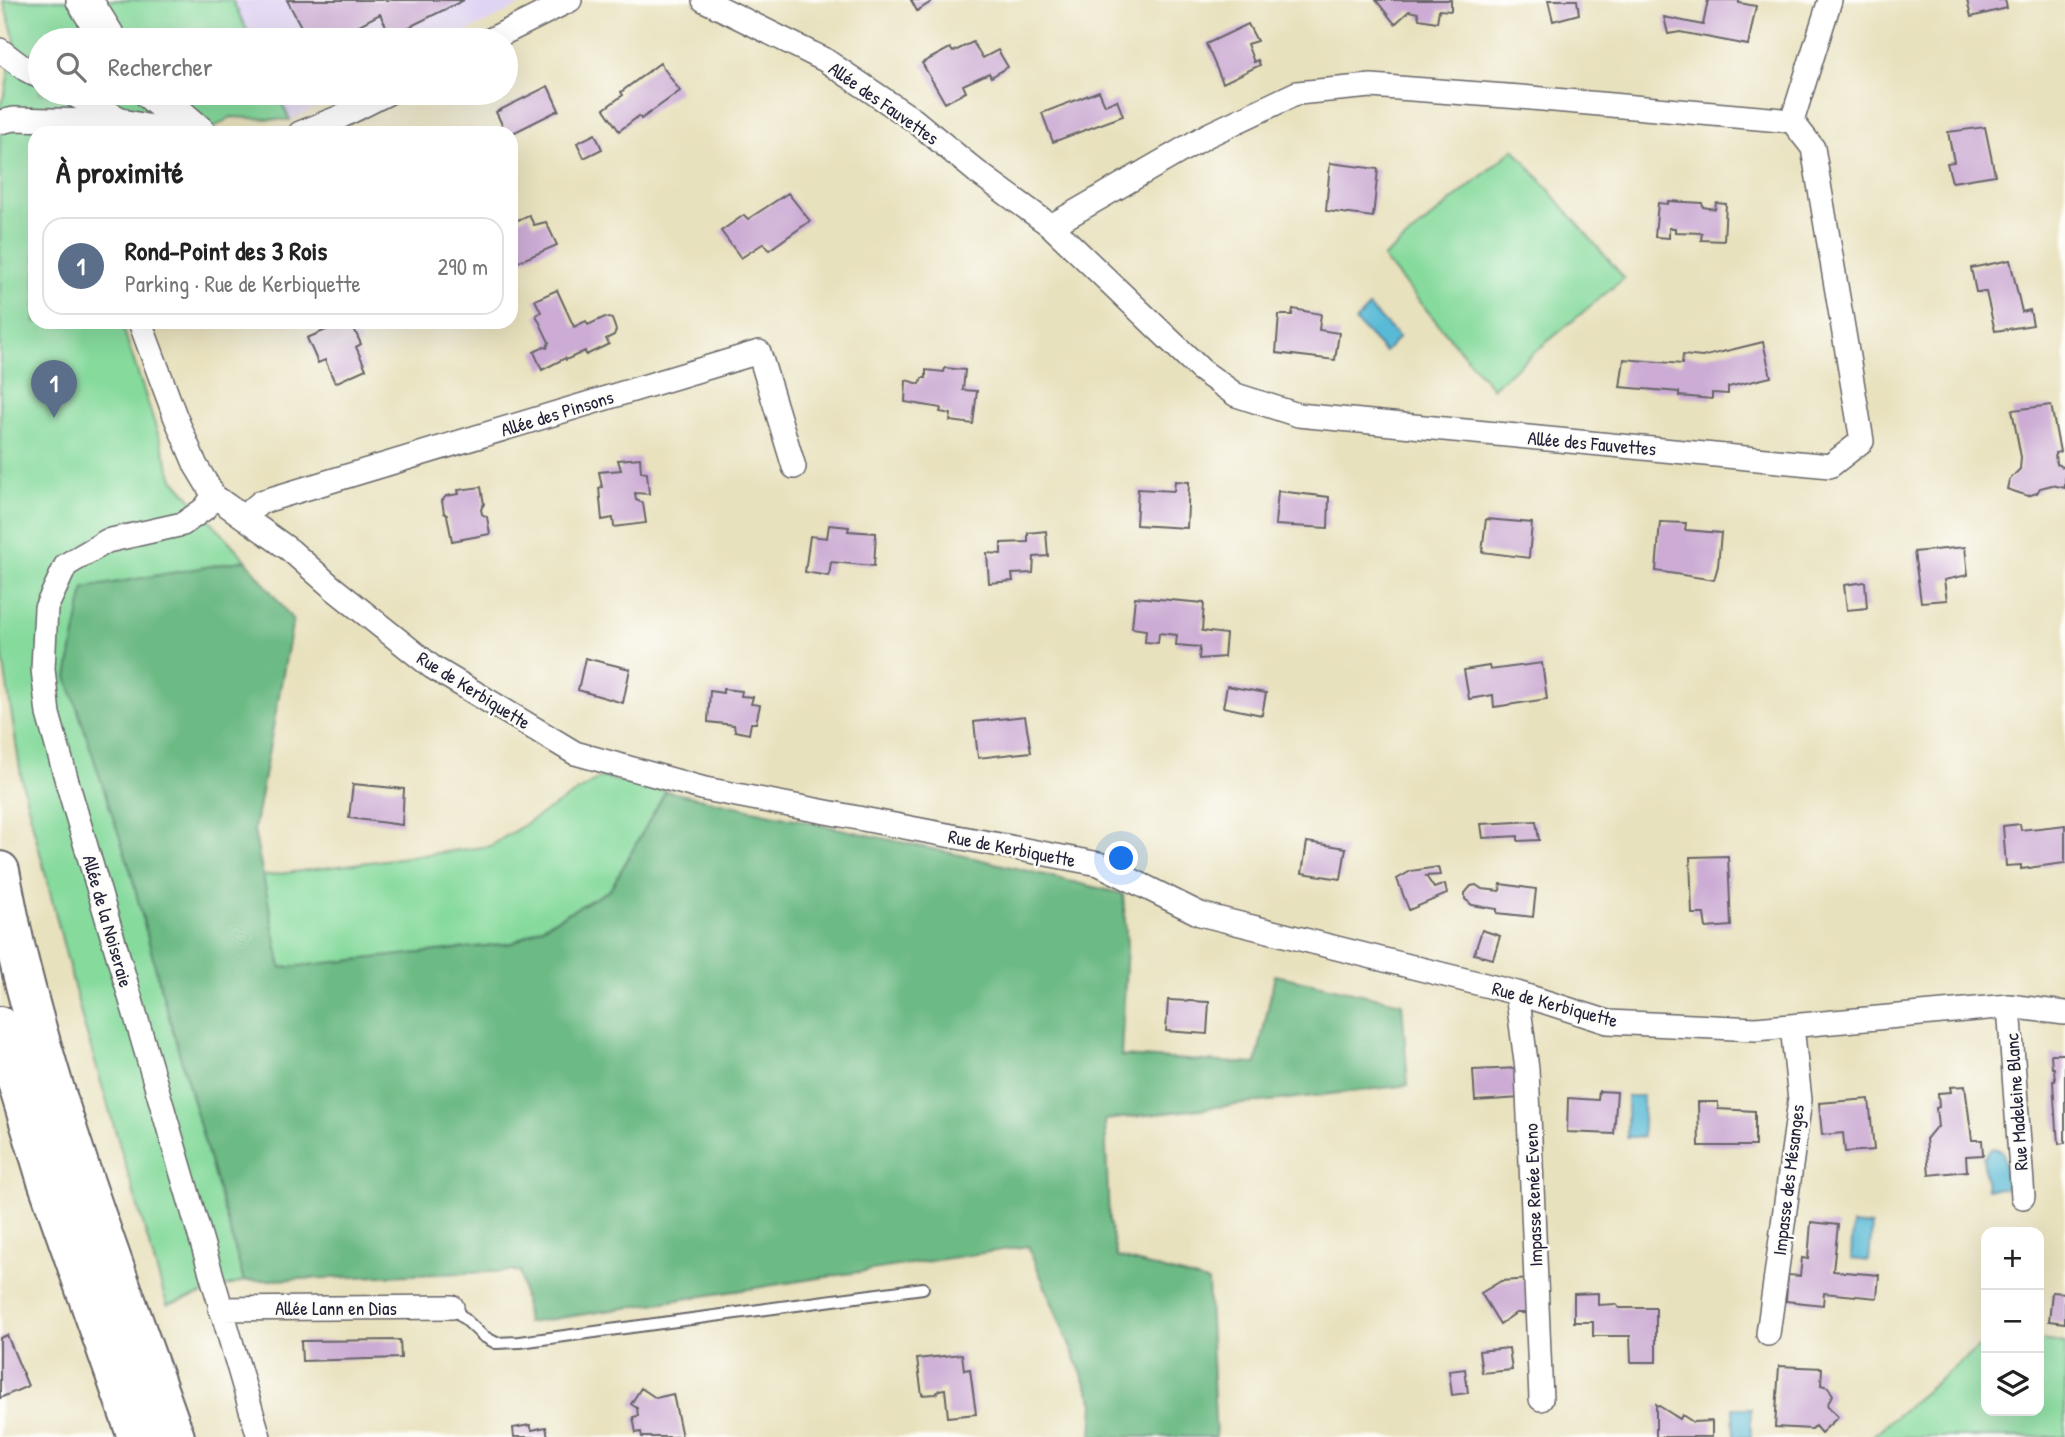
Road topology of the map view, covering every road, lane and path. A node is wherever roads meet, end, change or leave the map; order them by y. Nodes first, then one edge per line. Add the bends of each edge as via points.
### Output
1 (84, 0) edge
2 (570, 0) edge
3 (704, 0) edge
4 (1830, 0) edge
5 (101, 28) edge
6 (514, 28) edge
7 (0, 50) edge
8 (28, 71) edge
9 (89, 105) edge
10 (166, 105) edge
11 (364, 105) edge
12 (1792, 121) junction
13 (0, 122) edge
14 (97, 126) edge
15 (122, 126) edge
16 (190, 126) edge
17 (318, 126) edge
18 (1051, 226) junction
19 (144, 329) edge
20 (794, 467) dead end
21 (214, 496) junction
22 (245, 516) junction
23 (0, 871) edge
24 (1517, 993) junction
25 (2009, 1006) junction
26 (2065, 1013) edge
27 (0, 1026) edge
28 (1792, 1026) junction
29 (2023, 1197) dead end
30 (923, 1288) dead end
31 (452, 1307) joint
32 (220, 1309) junction
33 (1768, 1334) dead end
34 (1541, 1399) dead end
35 (137, 1437) edge
36 (175, 1437) edge
37 (259, 1437) edge

1 - 5 main road
2 - 6 street
3 - 18 street, Allée des Fauvettes via 825,60 914,120
4 - 12 street
7 - 8 street
9 - 15 street
10 - 16 main road
11 - 17 street
12 - 18 street via 1371,86 1297,93 1208,135
12 - 18 street, Allée des Fauvettes via 1813,148 1862,441 1830,466 1298,415 1236,395 1201,370
13 - 14 street
19 - 21 street, Rue de Kerbiquette via 196,466
20 - 22 street, Allée des Pinsons via 759,352 261,502
21 - 22 street, Rue de Kerbiquette
21 - 32 street, Allée de la Noiseraie via 183,524 107,541 66,565 46,608 43,669 48,714
22 - 24 street, Rue de Kerbiquette via 432,667 575,753 705,789 1099,864 1200,914
23 - 36 highway via 16,948 60,1104
24 - 28 street, Rue de Kerbiquette via 1608,1022 1756,1030
24 - 34 street, Impasse Renée Eveno via 1528,1069
25 - 26 street, Rue de Kerbiquette
25 - 28 street, Rue de Kerbiquette
25 - 29 street, Rue Madeleine Blanc
27 - 35 highway via 46,1178
28 - 33 street, Impasse des Mésanges via 1800,1100
30 - 31 lane via 496,1343
31 - 32 street, Allée Lann en Dias
32 - 37 street, Allée de la Noiseraie

